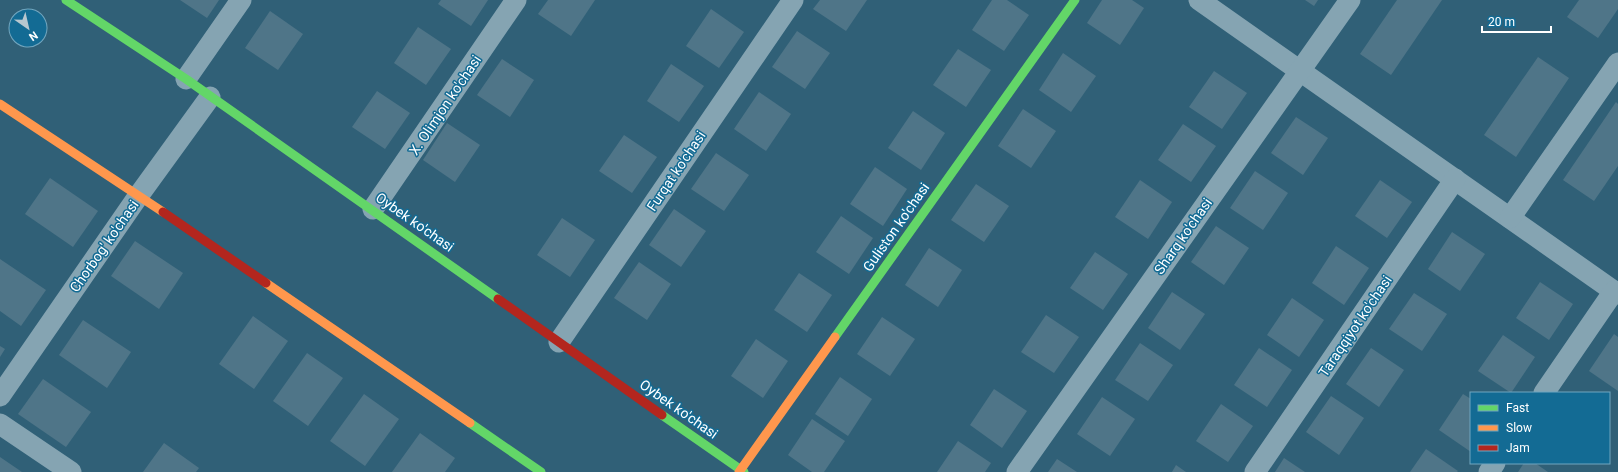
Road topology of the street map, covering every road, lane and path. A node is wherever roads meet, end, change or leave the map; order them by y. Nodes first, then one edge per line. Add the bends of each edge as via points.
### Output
1 (66, 0) edge
2 (241, 0) edge
3 (516, 0) edge
4 (793, 0) edge
5 (1075, 0) edge
6 (1199, 0) edge
7 (1350, 0) edge
8 (1618, 63) edge
9 (1300, 71) junction
10 (186, 79) junction
11 (210, 97) junction
12 (0, 104) edge
13 (1455, 179) junction
14 (139, 195) junction
15 (373, 209) junction
16 (1510, 218) junction
17 (1616, 292) edge
18 (559, 342) junction
19 (1545, 392) edge
20 (0, 396) edge
21 (0, 424) edge
22 (741, 471) edge
23 (71, 472) edge
24 (541, 472) edge
25 (1017, 472) edge
26 (1255, 472) edge

1 - 10 street, Oybek ko'chasi
2 - 10 street
3 - 15 street, X. Olimjon ko'chasi
4 - 18 street, Furqat ko'chasi
5 - 22 street, Guliston ko'chasi
6 - 9 street
7 - 9 street, Sharq ko'chasi
8 - 16 street
9 - 13 street
9 - 25 street, Sharq ko'chasi
10 - 11 street, Oybek ko'chasi
11 - 14 street, Chorbog' ko'chasi
11 - 15 street, Oybek ko'chasi
12 - 14 street
13 - 16 street
13 - 26 street, Taraqqiyot ko'chasi
14 - 20 street, Chorbog' ko'chasi
14 - 24 street
15 - 18 street, Oybek ko'chasi
16 - 17 street
17 - 19 street
18 - 22 street, Oybek ko'chasi
21 - 23 street

